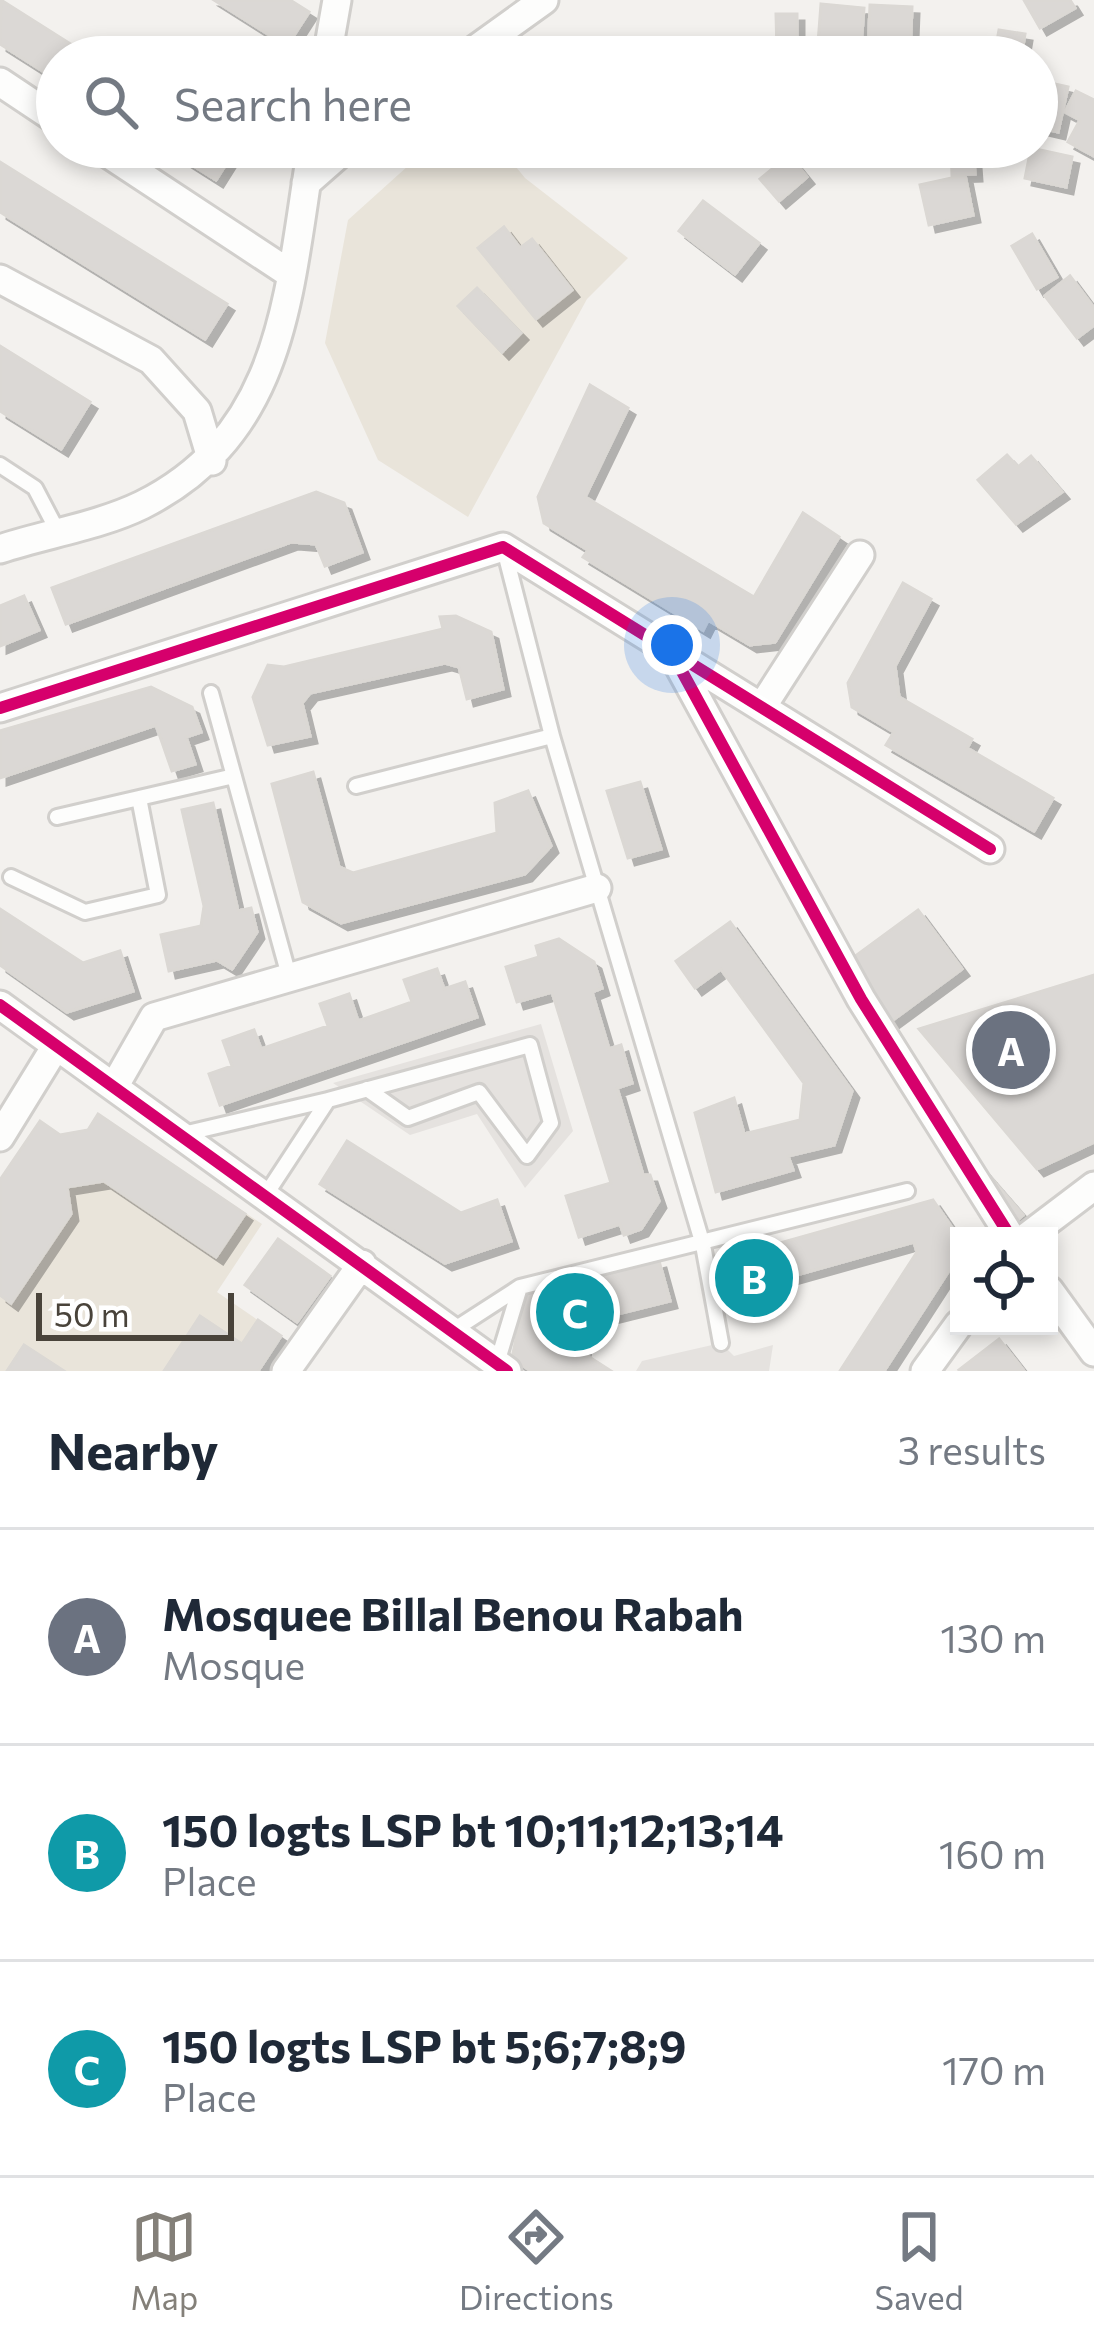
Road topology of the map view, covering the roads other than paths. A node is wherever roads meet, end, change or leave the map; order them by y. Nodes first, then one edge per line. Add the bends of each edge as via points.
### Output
1 (337, 0) edge
2 (544, 0) edge
3 (331, 36) edge
4 (493, 36) edge
5 (0, 82) edge
6 (36, 106) edge
7 (130, 168) edge
8 (308, 168) edge
9 (323, 168) edge
10 (306, 183) junction
11 (289, 273) junction
12 (0, 279) edge
13 (212, 461) junction
14 (0, 465) edge
15 (57, 530) junction
16 (503, 548) junction
17 (0, 549) edge
18 (860, 555) dead end
19 (671, 651) junction
20 (211, 693) dead end
21 (762, 707) junction
22 (0, 708) edge
23 (552, 736) junction
24 (234, 776) junction
25 (356, 786) dead end
26 (139, 798) junction
27 (57, 817) dead end
28 (990, 849) dead end
29 (11, 877) dead end
30 (597, 888) junction
31 (289, 976) junction
32 (0, 1005) edge
33 (56, 1046) junction
34 (114, 1087) junction
35 (367, 1089) junction
36 (328, 1100) junction
37 (182, 1135) junction
38 (0, 1137) edge
39 (1094, 1186) edge
40 (908, 1191) dead end
41 (267, 1193) junction
42 (1004, 1227) edge
43 (1040, 1227) edge
44 (703, 1245) junction
45 (362, 1264) junction
46 (520, 1286) junction
47 (1058, 1303) edge
48 (452, 1330) junction
49 (951, 1335) edge
50 (721, 1343) dead end
51 (1094, 1352) edge
52 (502, 1367) edge
53 (286, 1371) edge
54 (925, 1371) edge

1 - 3 street
2 - 4 street
5 - 6 street
7 - 11 street
8 - 10 street
9 - 10 street
10 - 11 street
11 - 13 street via 263,382
12 - 13 street via 151,360 197,411
13 - 15 street via 140,506
14 - 15 lane via 35,488
15 - 17 street
16 - 19 street
16 - 22 street
16 - 23 lane
18 - 21 street
19 - 21 street
19 - 42 street via 861,999
20 - 24 lane
21 - 28 street
23 - 25 lane
23 - 30 lane
24 - 26 lane
24 - 31 lane
26 - 27 lane
26 - 29 lane via 158,895 85,912
30 - 31 street
30 - 44 lane
31 - 34 street via 154,1016
32 - 33 street
33 - 34 street
33 - 38 street
34 - 37 street
35 - 35 lane via 530,1045 551,1123 527,1156 479,1092 408,1118
35 - 36 lane
36 - 37 lane
36 - 41 lane
37 - 41 street
39 - 43 street
40 - 44 lane
41 - 45 street
44 - 46 lane
44 - 50 lane
45 - 48 street
45 - 53 street
46 - 48 lane
46 - 52 lane
47 - 51 street
48 - 52 street
49 - 54 street

